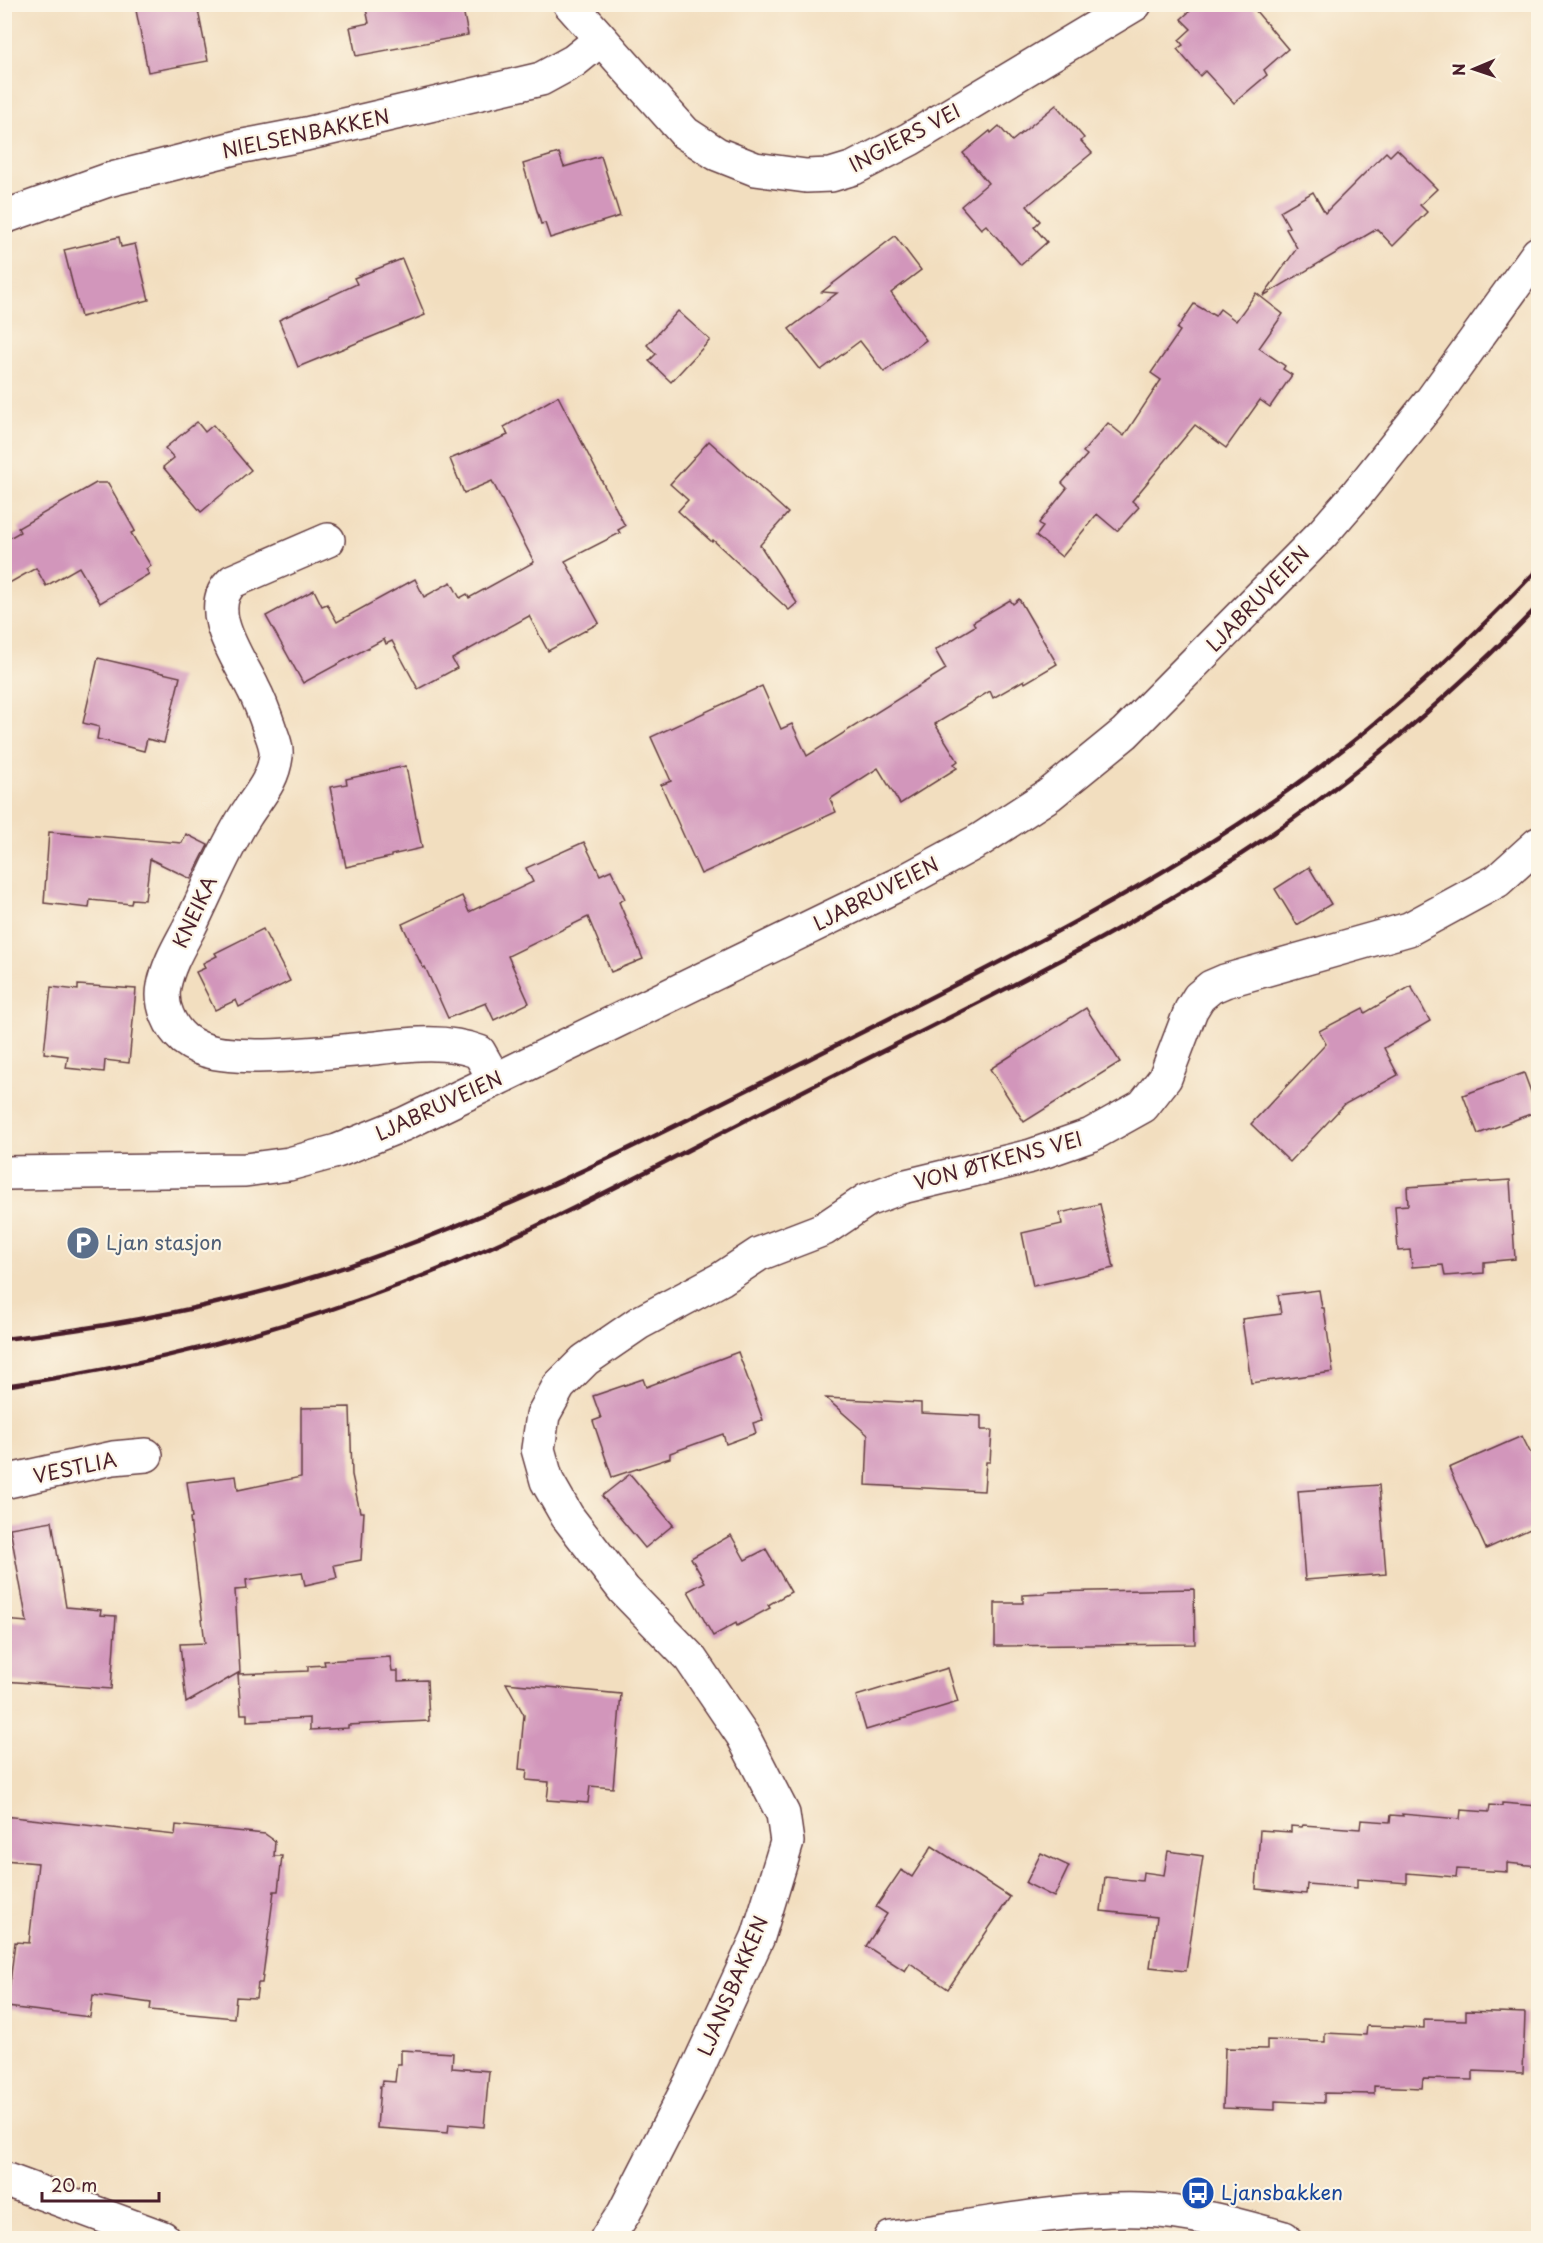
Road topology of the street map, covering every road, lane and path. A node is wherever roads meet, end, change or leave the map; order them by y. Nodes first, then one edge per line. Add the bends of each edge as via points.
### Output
1 (570, 4) edge
2 (1135, 4) edge
3 (600, 40) junction
4 (4, 217) edge
5 (1539, 253) edge
6 (328, 540) dead end
7 (1539, 844) edge
8 (495, 1080) junction
9 (4, 1173) edge
10 (540, 1433) joint
11 (146, 1455) dead end
12 (4, 1482) edge
13 (4, 2179) edge
14 (163, 2238) edge
15 (607, 2238) edge
16 (891, 2238) edge
17 (1284, 2238) edge

1 - 3 main road, INGIERS VEI
2 - 3 main road, INGIERS VEI via 910,139 854,168 823,175 755,169 717,154 685,133
3 - 4 main road, NIELSENBAKKEN via 541,80 108,180
5 - 8 main road, LJABRUVEIEN via 1431,401 1356,495 1226,633 1086,766 1013,820 933,866
6 - 8 main road, KNEIKA via 233,581 221,598 229,641 262,708 277,750 266,789 246,814 176,951 164,987 164,1006 184,1038 203,1050 227,1056 292,1056 421,1044 456,1046 478,1052
7 - 10 main road, VON ØTKENS VEI via 1497,881 1410,929 1211,987 1198,997 1165,1078 1143,1106 1091,1135 1031,1156 902,1187 867,1200 824,1229 759,1254 722,1279 639,1323 585,1360 559,1386 543,1415
8 - 9 main road, LJABRUVEIEN via 378,1135 289,1164 208,1172
10 - 15 main road, LJANSBAKKEN via 538,1449 547,1481 567,1516 624,1590 690,1658 743,1736 783,1814 787,1842 758,1937 692,2080 624,2214
11 - 12 main road, VESTLIA via 112,1458
13 - 14 main road
16 - 17 main road via 1045,2216 1142,2210 1209,2219

